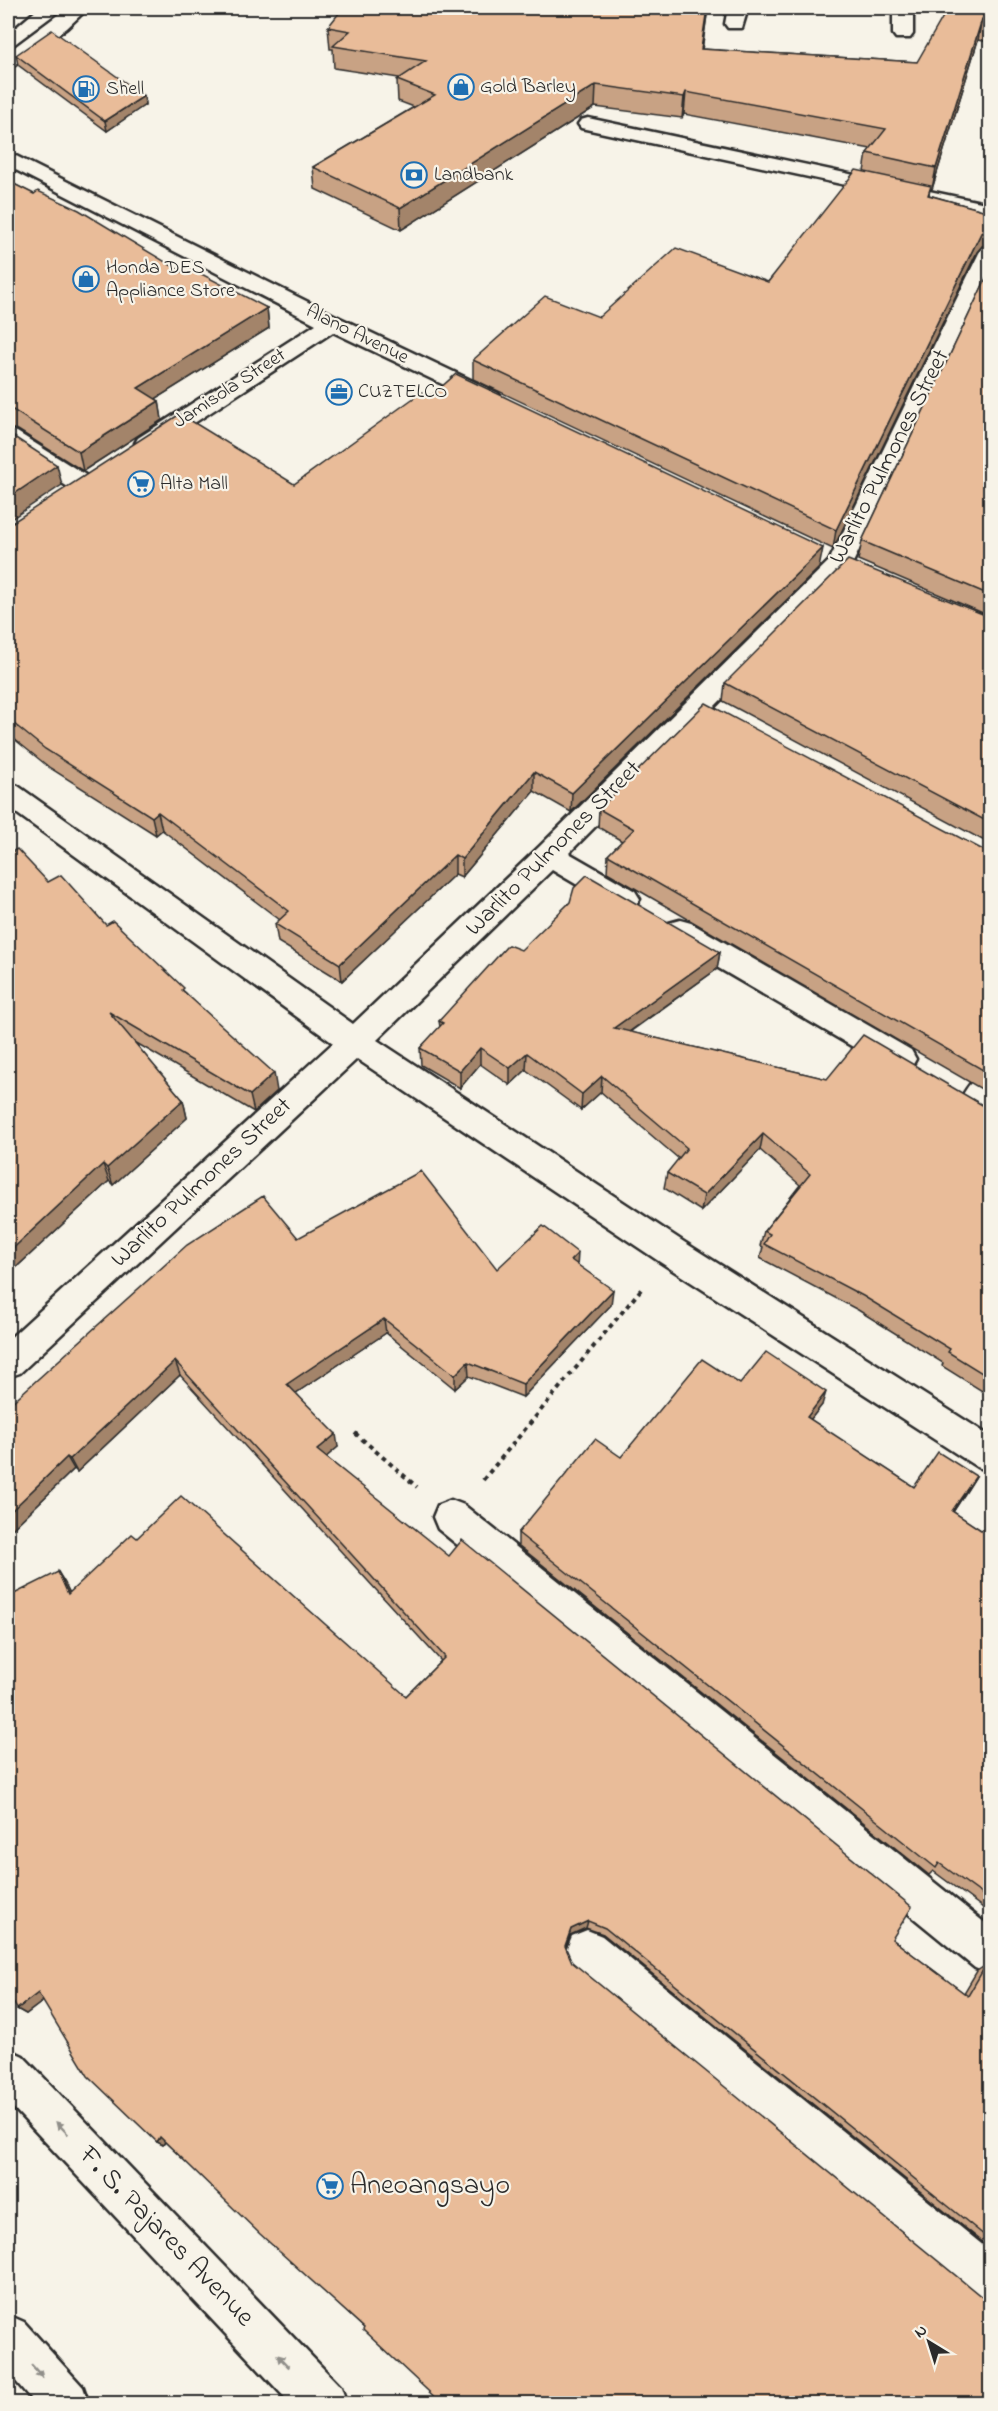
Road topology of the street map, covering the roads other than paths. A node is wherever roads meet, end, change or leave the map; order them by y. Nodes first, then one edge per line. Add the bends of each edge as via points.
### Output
1 (25, 8) edge
2 (78, 8) edge
3 (903, 8) edge
4 (8, 21) edge
5 (903, 34) dead end
6 (8, 61) edge
7 (588, 124) dead end
8 (8, 158) edge
9 (990, 210) edge
10 (990, 253) edge
11 (332, 323) junction
12 (505, 406) edge
13 (8, 437) edge
14 (132, 452) edge
15 (83, 484) edge
16 (8, 793) edge
17 (549, 855) junction
18 (355, 1042) junction
19 (924, 1072) edge
20 (8, 1362) edge
21 (990, 1455) edge
22 (451, 1517) road end
23 (587, 1951) dead end
24 (990, 1953) edge
25 (8, 2071) edge
26 (990, 2280) edge
27 (8, 2338) edge
28 (66, 2403) edge
29 (324, 2403) edge

1 - 4 street
2 - 6 street
3 - 5 street
7 - 9 street
8 - 11 street, Alano Avenue
10 - 17 street, Warlito Pulmones Street via 840,565 710,709
11 - 12 street, Alano Avenue
11 - 14 street, Jamisola Street
13 - 15 street
16 - 18 street
17 - 18 street, Warlito Pulmones Street
17 - 19 street
18 - 20 street, Warlito Pulmones Street
18 - 21 street via 672,1252
22 - 24 street
23 - 26 street
29 -> 25 street, F. S. Pajares Avenue
27 -> 28 street

